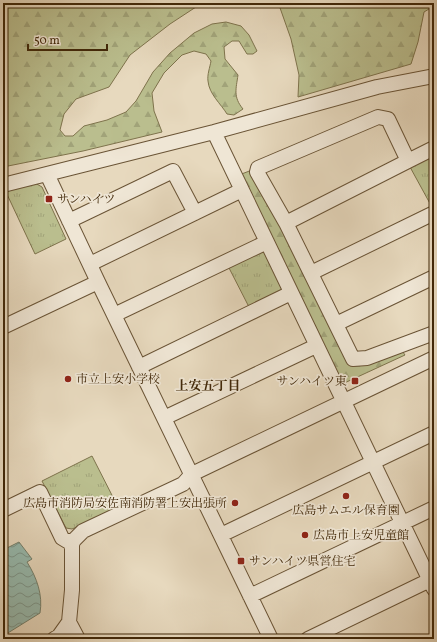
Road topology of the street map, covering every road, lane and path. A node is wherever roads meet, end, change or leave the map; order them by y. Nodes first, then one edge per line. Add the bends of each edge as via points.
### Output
1 (433, 79) edge
2 (214, 132) junction
3 (434, 148) edge
4 (408, 161) junction
5 (47, 174) junction
6 (3, 185) edge
7 (242, 190) junction
8 (195, 213) junction
9 (434, 214) edge
10 (69, 221) junction
11 (286, 223) junction
12 (267, 242) junction
13 (90, 264) junction
14 (311, 273) junction
15 (434, 277) edge
16 (98, 282) junction
17 (291, 293) junction
18 (114, 315) junction
19 (336, 324) junction
20 (3, 327) edge
21 (434, 333) edge
22 (316, 346) junction
23 (434, 358) edge
24 (139, 367) junction
25 (343, 402) junction
26 (164, 418) junction
27 (434, 433) edge
28 (373, 463) junction
29 (192, 474) junction
30 (434, 508) edge
31 (3, 510) edge
32 (402, 523) junction
33 (221, 535) junction
34 (72, 544) junction
35 (433, 582) edge
36 (250, 596) junction
37 (68, 622) junction
38 (54, 639) edge
39 (78, 639) edge
40 (271, 639) edge
41 (308, 639) edge

1 - 2 street via 377,87
2 - 5 street
2 - 7 street
3 - 4 street
4 - 11 street
4 - 11 street via 388,119 378,117 258,168 257,172
5 - 6 street
5 - 10 street
7 - 8 street
7 - 12 street
8 - 10 street via 173,171
8 - 13 street
9 - 14 street
10 - 13 street
11 - 14 street
12 - 17 street
12 - 18 street
13 - 16 street
14 - 19 street
15 - 19 street
16 - 18 street
16 - 20 street
17 - 22 street
17 - 24 street
18 - 24 street
19 - 21 street via 353,359 366,358
22 - 25 street
22 - 26 street
23 - 25 street
24 - 26 street
25 - 28 street
25 - 29 street
26 - 29 street
27 - 28 street
28 - 32 street
28 - 33 street
29 - 33 street
29 - 34 street via 183,484 83,531
30 - 32 street
31 - 34 street via 40,492 62,538
32 - 35 street
32 - 36 street
33 - 36 street
34 - 37 street via 72,590
35 - 41 street
36 - 40 street
37 - 38 street
37 - 39 street

